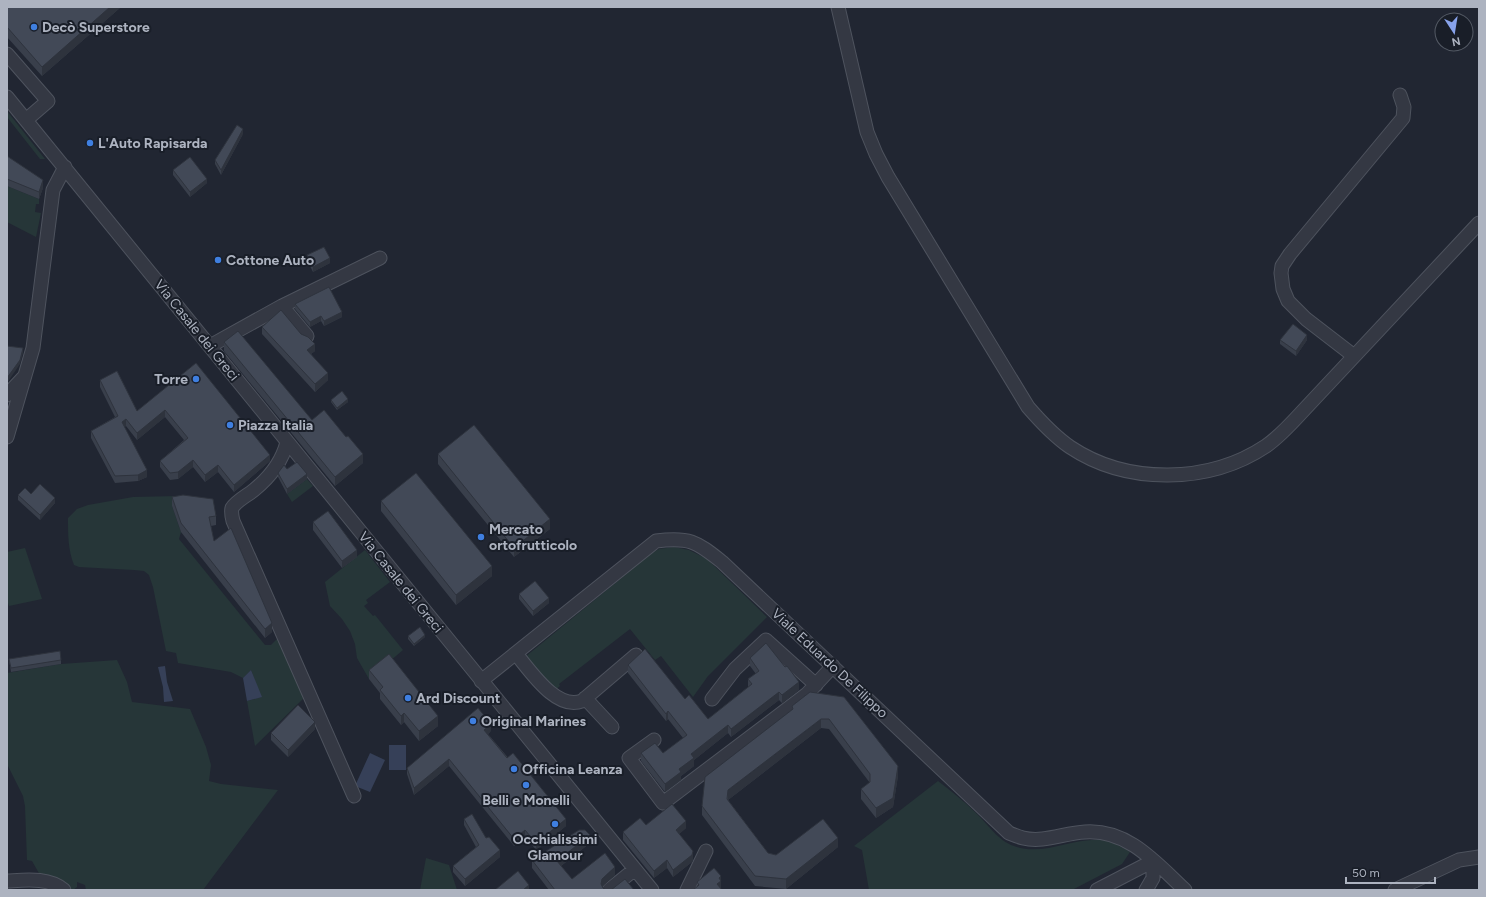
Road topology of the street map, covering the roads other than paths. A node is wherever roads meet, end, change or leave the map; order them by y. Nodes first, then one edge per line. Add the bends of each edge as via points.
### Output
1 (838, 7) edge
2 (7, 54) edge
3 (1400, 95) dead end
4 (7, 97) edge
5 (26, 120) junction
6 (64, 167) junction
7 (1479, 223) edge
8 (380, 258) dead end
9 (282, 306) junction
10 (307, 336) edge
11 (210, 346) junction
12 (1354, 356) junction
13 (24, 377) junction
14 (7, 395) edge
15 (7, 437) edge
16 (287, 442) junction
17 (516, 654) junction
18 (636, 655) edge
19 (833, 666) junction
20 (482, 681) junction
21 (816, 685) junction
22 (585, 698) junction
23 (712, 699) dead end
24 (612, 727) dead end
25 (654, 740) dead end
26 (354, 796) dead end
27 (706, 850) dead end
28 (1479, 856) edge
29 (1153, 861) junction
30 (635, 869) junction
31 (7, 881) edge
32 (64, 890) edge
33 (609, 890) edge
34 (652, 890) edge
35 (687, 890) edge
36 (1097, 890) edge
37 (1146, 890) edge
38 (1185, 890) edge
39 (1395, 890) edge

1 - 12 street via 867,132 876,154 1028,407 1052,433 1070,447 1114,467 1154,475 1193,473 1231,464 1265,446 1282,433
2 - 5 street via 48,101
3 - 12 street via 1404,107 1403,118 1339,193 1282,266 1283,289 1288,301 1306,319
4 - 5 street, Via Casale dei Greci
5 - 6 street, Via Casale dei Greci
6 - 11 street, Via Casale dei Greci
6 - 13 street via 53,190 32,348
7 - 12 street
8 - 9 street
9 - 10 street
9 - 11 street
11 - 16 street, Via Casale dei Greci
13 - 14 street
13 - 15 street
16 - 20 street, Via Casale dei Greci
16 - 26 street via 278,466 233,507 233,521
17 - 19 street, Viale Eduardo De Filippo via 656,541 673,539 690,541 706,548
17 - 20 street, Viale Eduardo De Filippo
17 - 22 street via 558,699 576,703
18 - 22 street
19 - 21 street
19 - 29 street, Viale Eduardo De Filippo via 1009,833 1038,840 1084,832 1101,832 1128,841
20 - 30 street, Via Casale dei Greci
21 - 23 street via 766,640 735,669
21 - 25 street via 808,694 663,803 629,758
22 - 24 street
27 - 35 street
28 - 39 street via 1459,860
29 - 36 street
29 - 37 street via 1152,878
29 - 38 street, Viale Eduardo De Filippo
30 - 33 street
30 - 34 street, Via Casale dei Greci
31 - 32 street via 31,879

